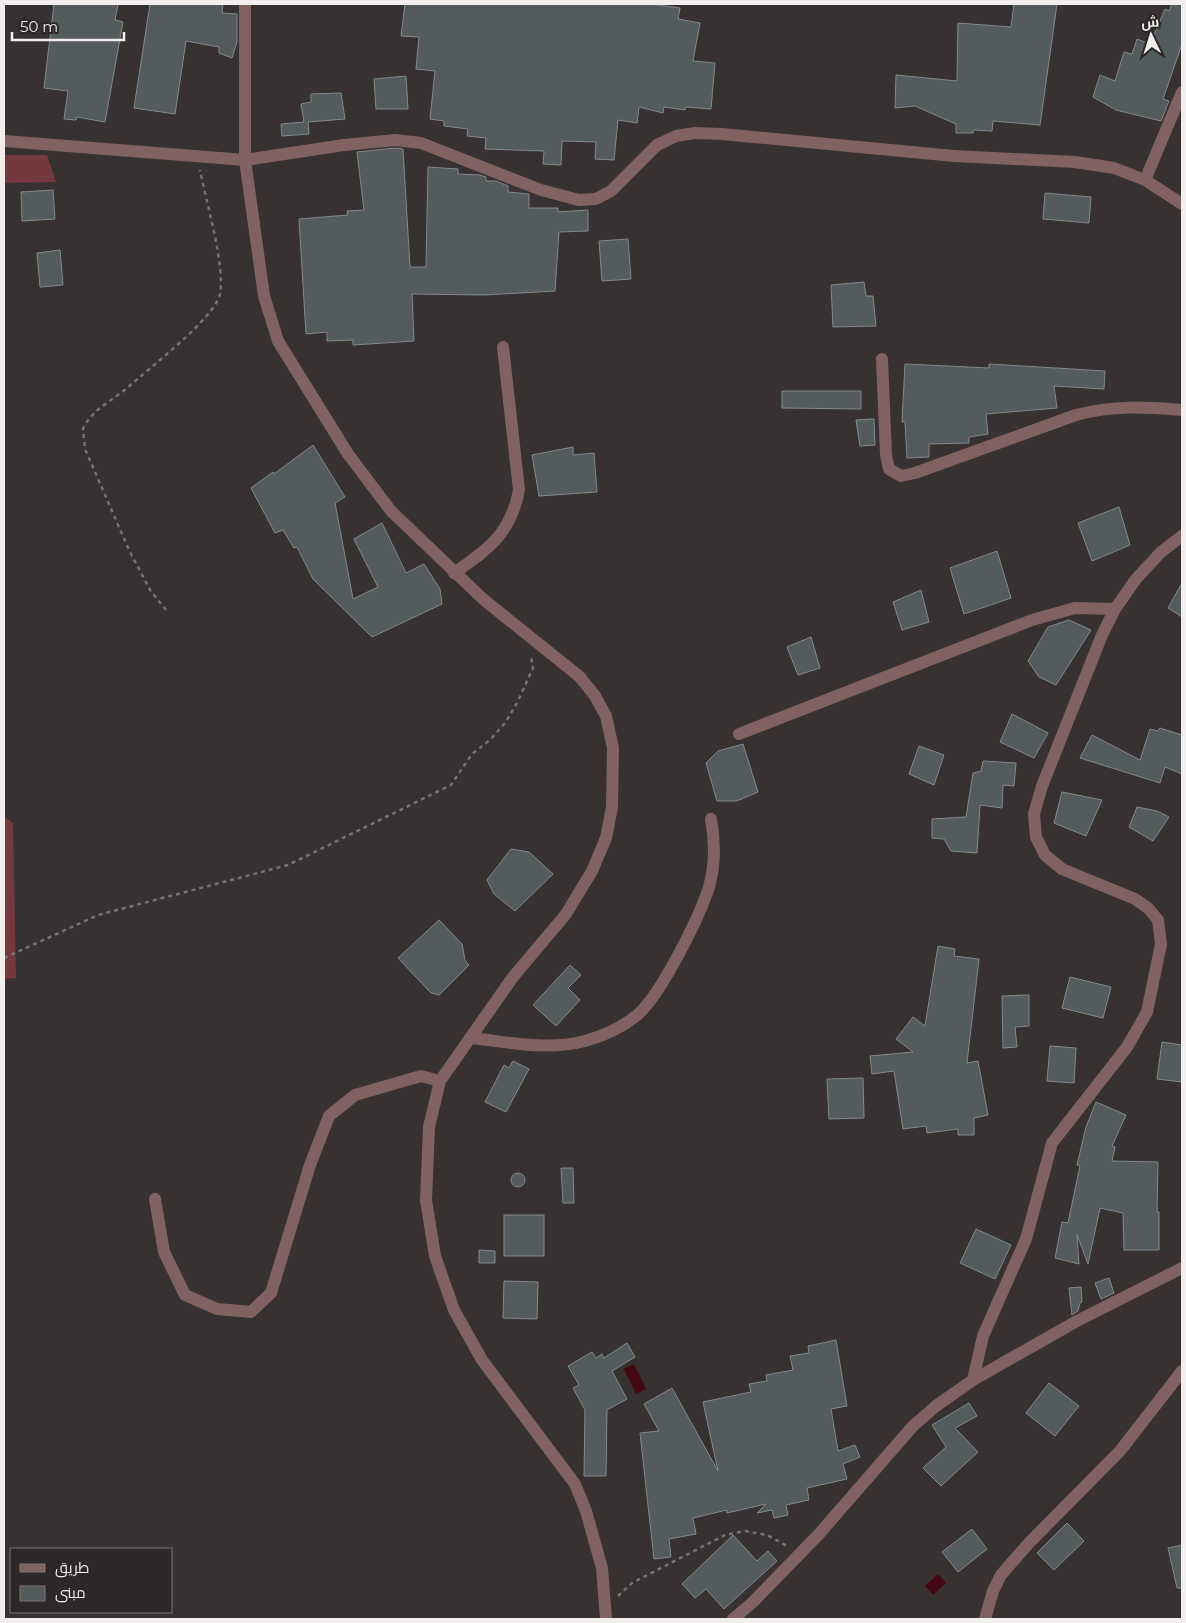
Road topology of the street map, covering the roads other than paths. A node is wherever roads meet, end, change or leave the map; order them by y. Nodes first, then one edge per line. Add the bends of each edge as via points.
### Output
1 (245, 4) edge
2 (1182, 92) edge
3 (4, 141) edge
4 (245, 160) junction
5 (1145, 180) junction
6 (1182, 204) edge
7 (502, 348) dead end
8 (882, 359) dead end
9 (1182, 410) edge
10 (1182, 536) edge
11 (454, 573) junction
12 (1115, 609) junction
13 (739, 734) dead end
14 (712, 819) dead end
15 (471, 1038) junction
16 (440, 1081) junction
17 (155, 1199) dead end
18 (1182, 1268) edge
19 (1182, 1371) edge
20 (973, 1380) junction
21 (606, 1618) edge
22 (734, 1619) edge
23 (986, 1619) edge

1 - 4 street
2 - 5 street
3 - 4 street
4 - 5 street via 395,140 421,144 541,190 579,200 596,199 610,191 657,145 676,136 695,133 954,156 1075,162 1114,168
4 - 11 street via 264,296 278,341 348,454 392,511
5 - 6 street
7 - 11 street via 519,490 515,510 498,539
8 - 9 street via 886,455 889,469 901,476 1076,414 1123,406
10 - 12 street via 1136,579
11 - 15 street via 580,677 606,716 613,748 612,807 606,838 592,871 566,914 514,977
12 - 13 street via 1075,608 1032,620
12 - 20 street via 1042,786 1034,814 1036,837 1045,855 1062,869 1135,899 1148,908 1160,927 1159,961 1147,1012 1126,1047 1052,1143 1026,1239 983,1336
14 - 15 street via 714,836 709,887 674,963 637,1015 610,1032 559,1046 532,1047
15 - 16 street
16 - 17 street via 421,1076 355,1095 330,1116 310,1165 271,1293 251,1312 217,1309 185,1295 164,1252
16 - 21 street via 429,1127 426,1200 435,1256 454,1310 482,1360 575,1484 602,1568
18 - 20 street via 1077,1321
19 - 23 street via 1120,1451 1001,1575
20 - 22 street via 914,1426 798,1556

